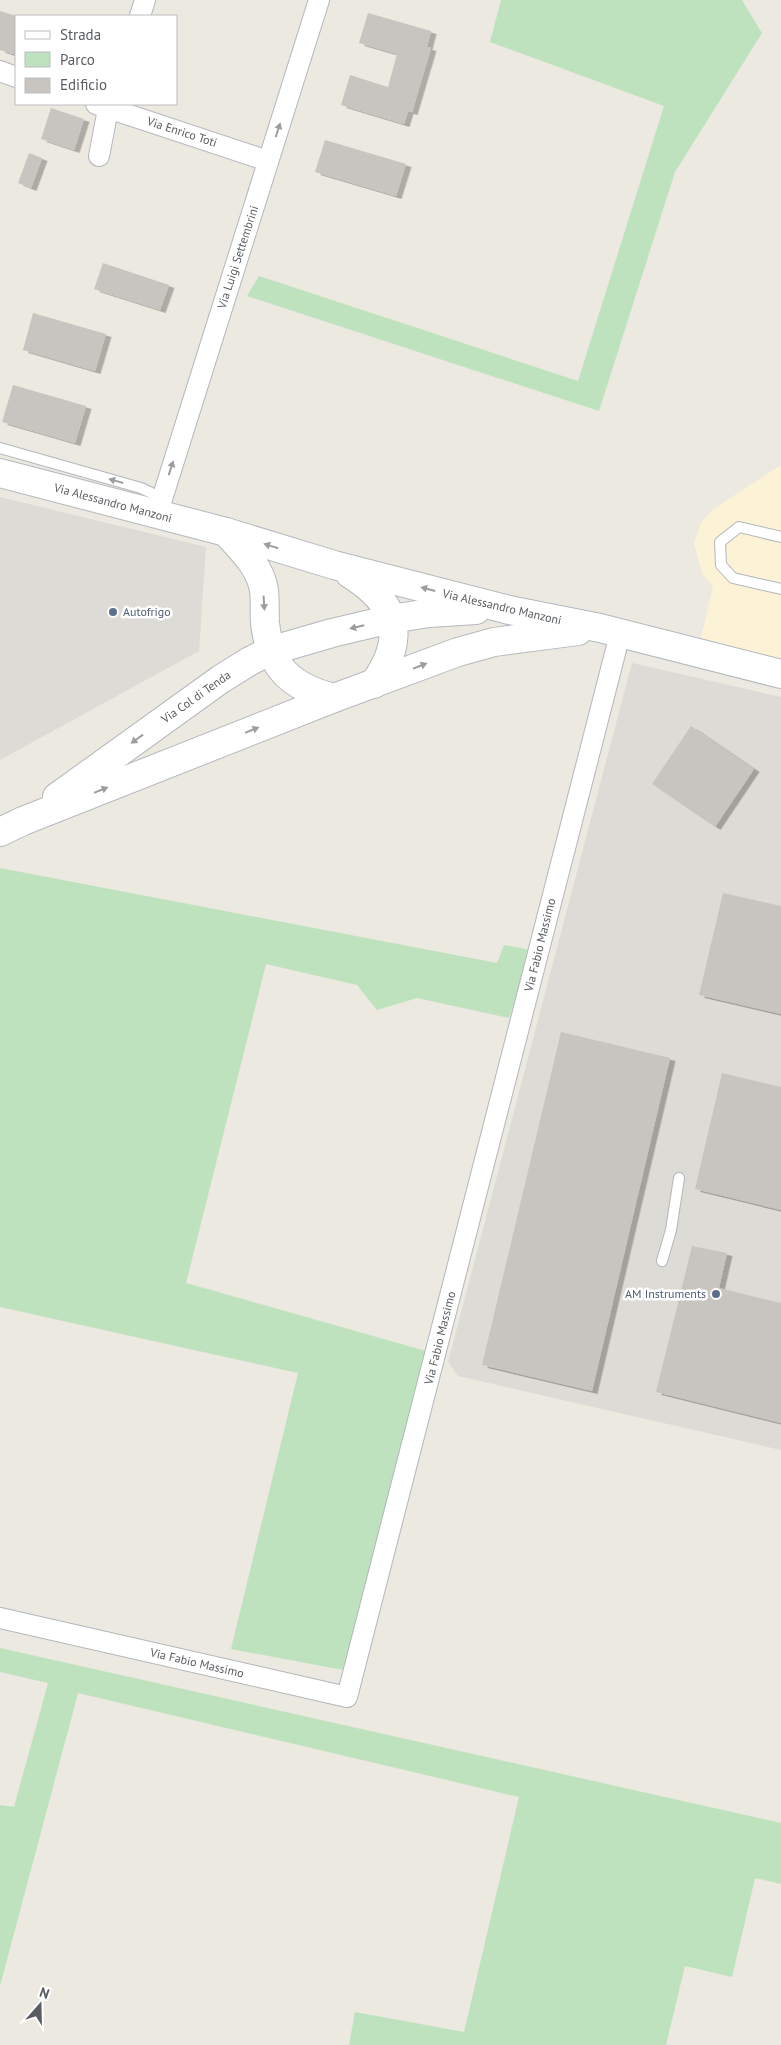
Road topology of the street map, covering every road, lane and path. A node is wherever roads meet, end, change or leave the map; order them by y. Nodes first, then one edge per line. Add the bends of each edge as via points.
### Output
1 (145, 0) edge
2 (319, 0) edge
3 (140, 15) edge
4 (0, 71) edge
5 (15, 77) edge
6 (104, 105) edge
7 (99, 156) dead end
8 (268, 161) junction
9 (0, 448) edge
10 (0, 472) edge
11 (159, 507) junction
12 (226, 532) junction
13 (781, 537) edge
14 (334, 565) junction
15 (781, 589) edge
16 (509, 610) junction
17 (392, 619) junction
18 (610, 631) junction
19 (270, 652) junction
20 (781, 674) edge
21 (374, 684) junction
22 (334, 698) junction
23 (11, 827) edge
24 (679, 1178) dead end
25 (662, 1261) dead end
26 (0, 1618) edge

1 - 3 street
8 -> 2 street, Via Luigi Settembrini
4 - 5 street
6 - 7 street
6 - 8 street, Via Enrico Toti
11 -> 8 street, Via Luigi Settembrini
11 -> 9 lane via 140,488
10 - 11 main road, Via Alessandro Manzoni
11 - 12 main road, Via Alessandro Manzoni
14 -> 12 main road, Via Alessandro Manzoni
12 -> 19 main road via 255,566 263,586
13 - 15 lane via 739,527 720,542 721,565 733,578
16 -> 14 main road, Via Alessandro Manzoni
14 - 17 main road via 368,586 383,600
16 - 17 main road, Via Col di Tenda via 462,610
16 - 18 main road, Via Alessandro Manzoni
17 -> 19 main road, Via Col di Tenda
17 - 21 main road via 393,647 387,666
18 - 20 main road, Via Alessandro Manzoni
21 -> 18 main road, Via Col di Tenda via 494,642
18 - 26 street, Via Fabio Massimo via 348,1697
19 - 22 main road via 280,668 298,684
19 -> 23 main road, Via Col di Tenda via 221,678
21 - 22 main road, Via Col di Tenda
23 -> 22 main road, Via Col di Tenda
24 - 25 lane via 671,1230

